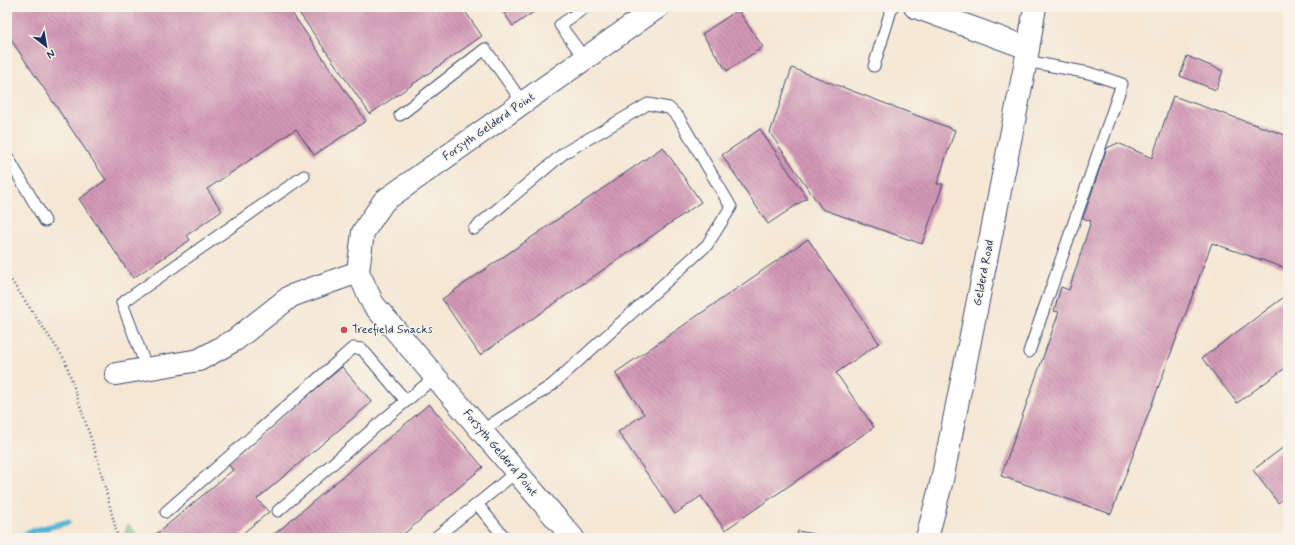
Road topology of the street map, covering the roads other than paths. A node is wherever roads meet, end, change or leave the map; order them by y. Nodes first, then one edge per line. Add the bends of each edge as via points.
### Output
1 (586, 7) edge
2 (658, 7) edge
3 (892, 7) edge
4 (915, 7) edge
5 (1035, 7) edge
6 (1027, 55) junction
7 (585, 59) junction
8 (874, 66) dead end
9 (523, 103) junction
10 (400, 114) dead end
11 (7, 156) edge
12 (304, 176) dead end
13 (45, 221) dead end
14 (474, 229) dead end
15 (358, 272) junction
16 (1029, 352) dead end
17 (147, 369) junction
18 (116, 374) dead end
19 (435, 377) junction
20 (406, 401) junction
21 (481, 431) junction
22 (516, 472) junction
23 (477, 504) junction
24 (166, 512) dead end
25 (278, 512) dead end
26 (435, 538) edge
27 (505, 538) edge
28 (573, 538) edge
29 (927, 538) edge

1 - 7 lane via 560,25
2 - 7 street, Forsyth Gelderd Point
3 - 8 lane
4 - 6 street
5 - 6 street, Gelderd Road
6 - 16 lane via 1122,84
6 - 29 street, Gelderd Road via 942,480
7 - 9 street, Forsyth Gelderd Point
9 - 10 lane via 485,49
9 - 15 street, Forsyth Gelderd Point via 384,201 363,232
11 - 13 lane
12 - 17 lane via 122,303
14 - 21 lane via 564,153 648,104 669,108 679,118 731,207 707,245 552,385
15 - 17 street via 291,296 235,340 199,360
15 - 19 street, Forsyth Gelderd Point via 373,304
17 - 18 street
19 - 20 lane
19 - 21 street, Forsyth Gelderd Point
20 - 24 lane via 362,349 353,348
20 - 25 lane
21 - 22 street, Forsyth Gelderd Point
22 - 23 lane
22 - 28 street, Forsyth Gelderd Point
23 - 26 lane
23 - 27 lane

